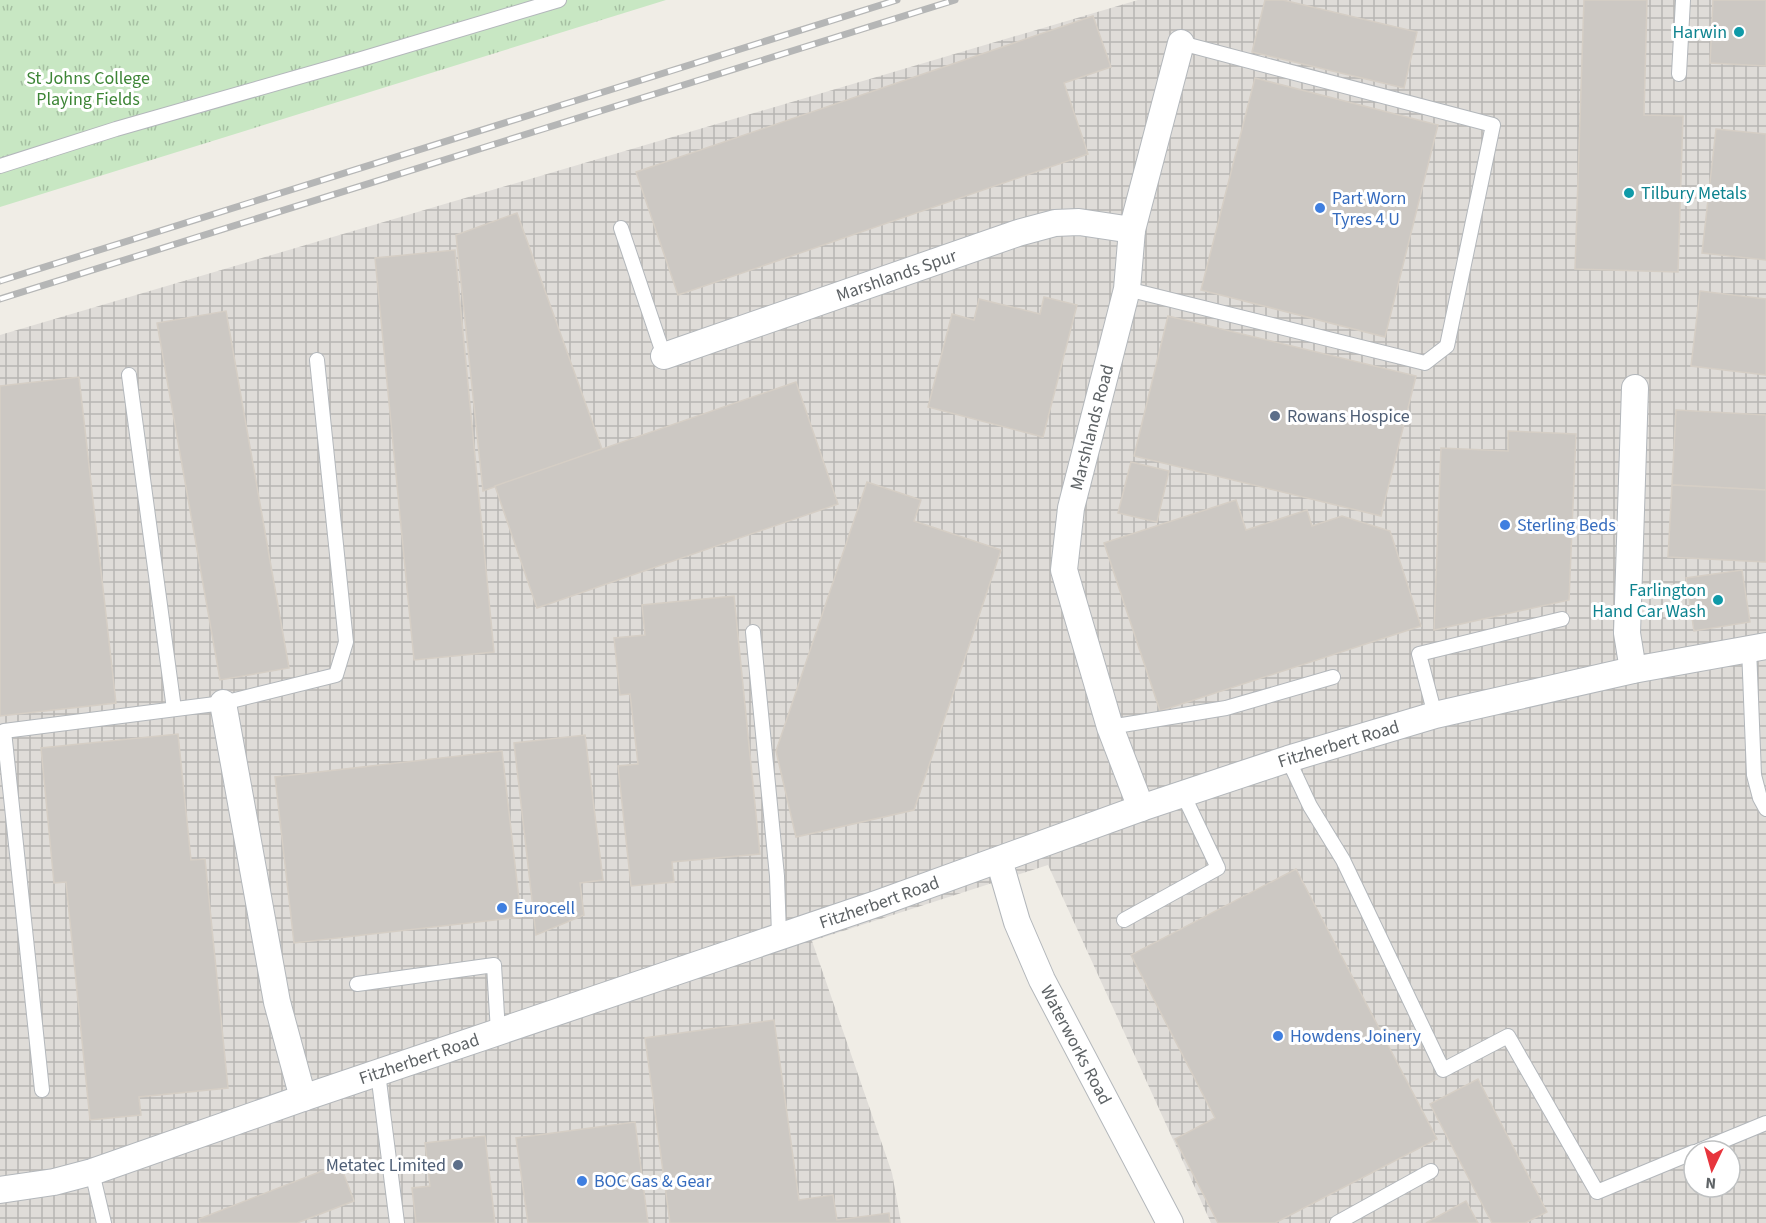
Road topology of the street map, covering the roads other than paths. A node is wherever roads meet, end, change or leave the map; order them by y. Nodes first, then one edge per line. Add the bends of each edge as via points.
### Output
1 (559, 0) edge
2 (1683, 0) edge
3 (1181, 43) joint
4 (1679, 74) dead end
5 (0, 166) edge
6 (621, 228) dead end
7 (1132, 230) junction
8 (1127, 289) junction
9 (664, 356) joint
10 (317, 360) dead end
11 (129, 375) dead end
12 (1635, 388) dead end
13 (1562, 620) dead end
14 (753, 632) dead end
15 (1758, 647) edge
16 (1633, 670) junction
17 (1333, 677) dead end
18 (223, 703) junction
19 (174, 709) junction
20 (1435, 715) junction
21 (1110, 727) junction
22 (1760, 744) edge
23 (1288, 759) junction
24 (1183, 794) junction
25 (1141, 808) junction
26 (1766, 809) edge
27 (999, 860) junction
28 (1124, 920) dead end
29 (779, 935) junction
30 (357, 984) dead end
31 (498, 1032) junction
32 (378, 1073) junction
33 (42, 1090) dead end
34 (303, 1098) junction
35 (1766, 1123) edge
36 (1727, 1139) edge
37 (1682, 1158) edge
38 (1431, 1171) dead end
39 (92, 1172) junction
40 (0, 1190) edge
41 (104, 1223) edge
42 (397, 1223) edge
43 (1170, 1223) edge
44 (1337, 1223) edge

1 - 5 lane
2 - 4 lane
3 - 7 street, Marshlands Road
3 - 8 lane via 1493,125 1447,346 1425,363
6 - 9 lane
7 - 8 street, Marshlands Road
7 - 9 street, Marshlands Spur via 1103,224 1055,223
8 - 21 street, Marshlands Road via 1071,508 1064,570
10 - 18 lane via 346,642 336,675
11 - 19 lane
12 - 16 street via 1627,633
13 - 20 lane via 1419,654
14 - 29 lane via 777,876
15 - 16 street, Fitzherbert Road
15 - 22 lane
16 - 20 street, Fitzherbert Road
17 - 21 lane via 1226,708
18 - 19 lane
18 - 34 street via 277,1002
19 - 33 lane via 4,731
20 - 23 street, Fitzherbert Road
21 - 25 street, Marshlands Road
22 - 26 lane via 1754,775
23 - 24 street, Fitzherbert Road
23 - 37 lane via 1310,806 1343,860 1443,1070 1508,1036 1597,1192
24 - 25 street, Fitzherbert Road
24 - 28 lane via 1218,868
25 - 27 street, Fitzherbert Road
27 - 29 street, Fitzherbert Road
27 - 43 street, Waterworks Road via 1017,922 1042,980
29 - 31 street, Fitzherbert Road
30 - 31 lane via 494,965
31 - 32 street, Fitzherbert Road
32 - 34 street, Fitzherbert Road
32 - 42 lane
34 - 39 street, Fitzherbert Road
35 - 36 lane
38 - 44 lane
39 - 40 street, Fitzherbert Road
39 - 41 lane

